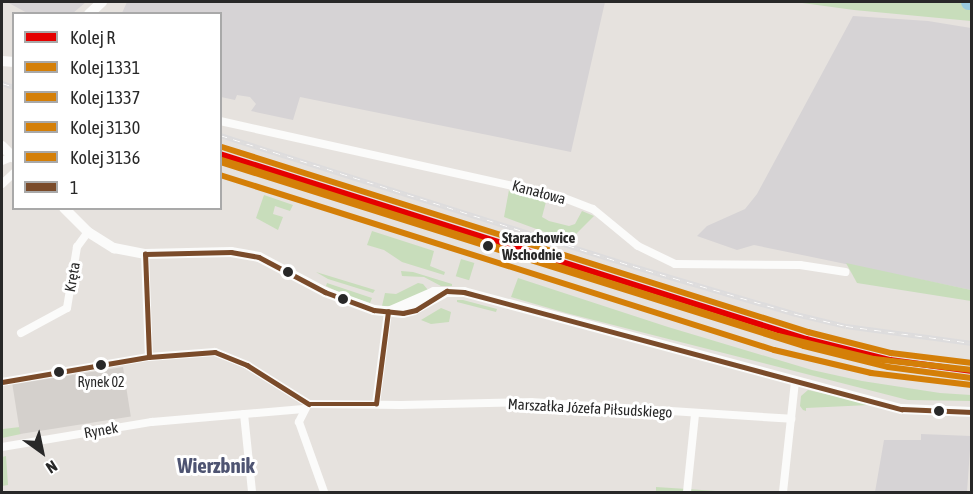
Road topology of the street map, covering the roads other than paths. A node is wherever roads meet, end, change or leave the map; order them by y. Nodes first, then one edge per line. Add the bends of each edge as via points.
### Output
1 (222, 121) edge
2 (2, 146) edge
3 (9, 159) edge
4 (66, 210) edge
5 (88, 232) junction
6 (145, 254) junction
7 (845, 272) dead end
8 (388, 312) junction
9 (21, 333) dead end
10 (149, 357) junction
11 (795, 381) junction
12 (2, 382) edge
13 (376, 404) junction
14 (310, 405) junction
15 (972, 412) edge
16 (244, 414) junction
17 (695, 414) junction
18 (791, 419) junction
19 (2, 447) edge
20 (252, 492) edge
21 (324, 492) edge
22 (687, 492) edge
23 (783, 492) edge

1 - 7 street, Kanałowa via 558,196 592,209 638,246 675,264 800,265
2 - 3 street
4 - 5 street
5 - 6 street via 114,248
5 - 9 street, Kręta via 77,247 67,308
6 - 8 street via 231,252 259,257 339,298
6 - 10 street
8 - 11 street via 414,310 447,291 504,302
8 - 13 street
10 - 12 street
10 - 14 street via 196,352 231,356
11 - 15 street via 902,409
11 - 18 street
13 - 14 street, Marszałka Józefa Piłsudskiego
13 - 17 street, Marszałka Józefa Piłsudskiego via 531,402
14 - 16 street, Marszałka Józefa Piłsudskiego
14 - 21 street via 299,422
16 - 19 street, Rynek via 165,421
16 - 20 street
17 - 18 street, Marszałka Józefa Piłsudskiego
17 - 22 street
18 - 23 street

